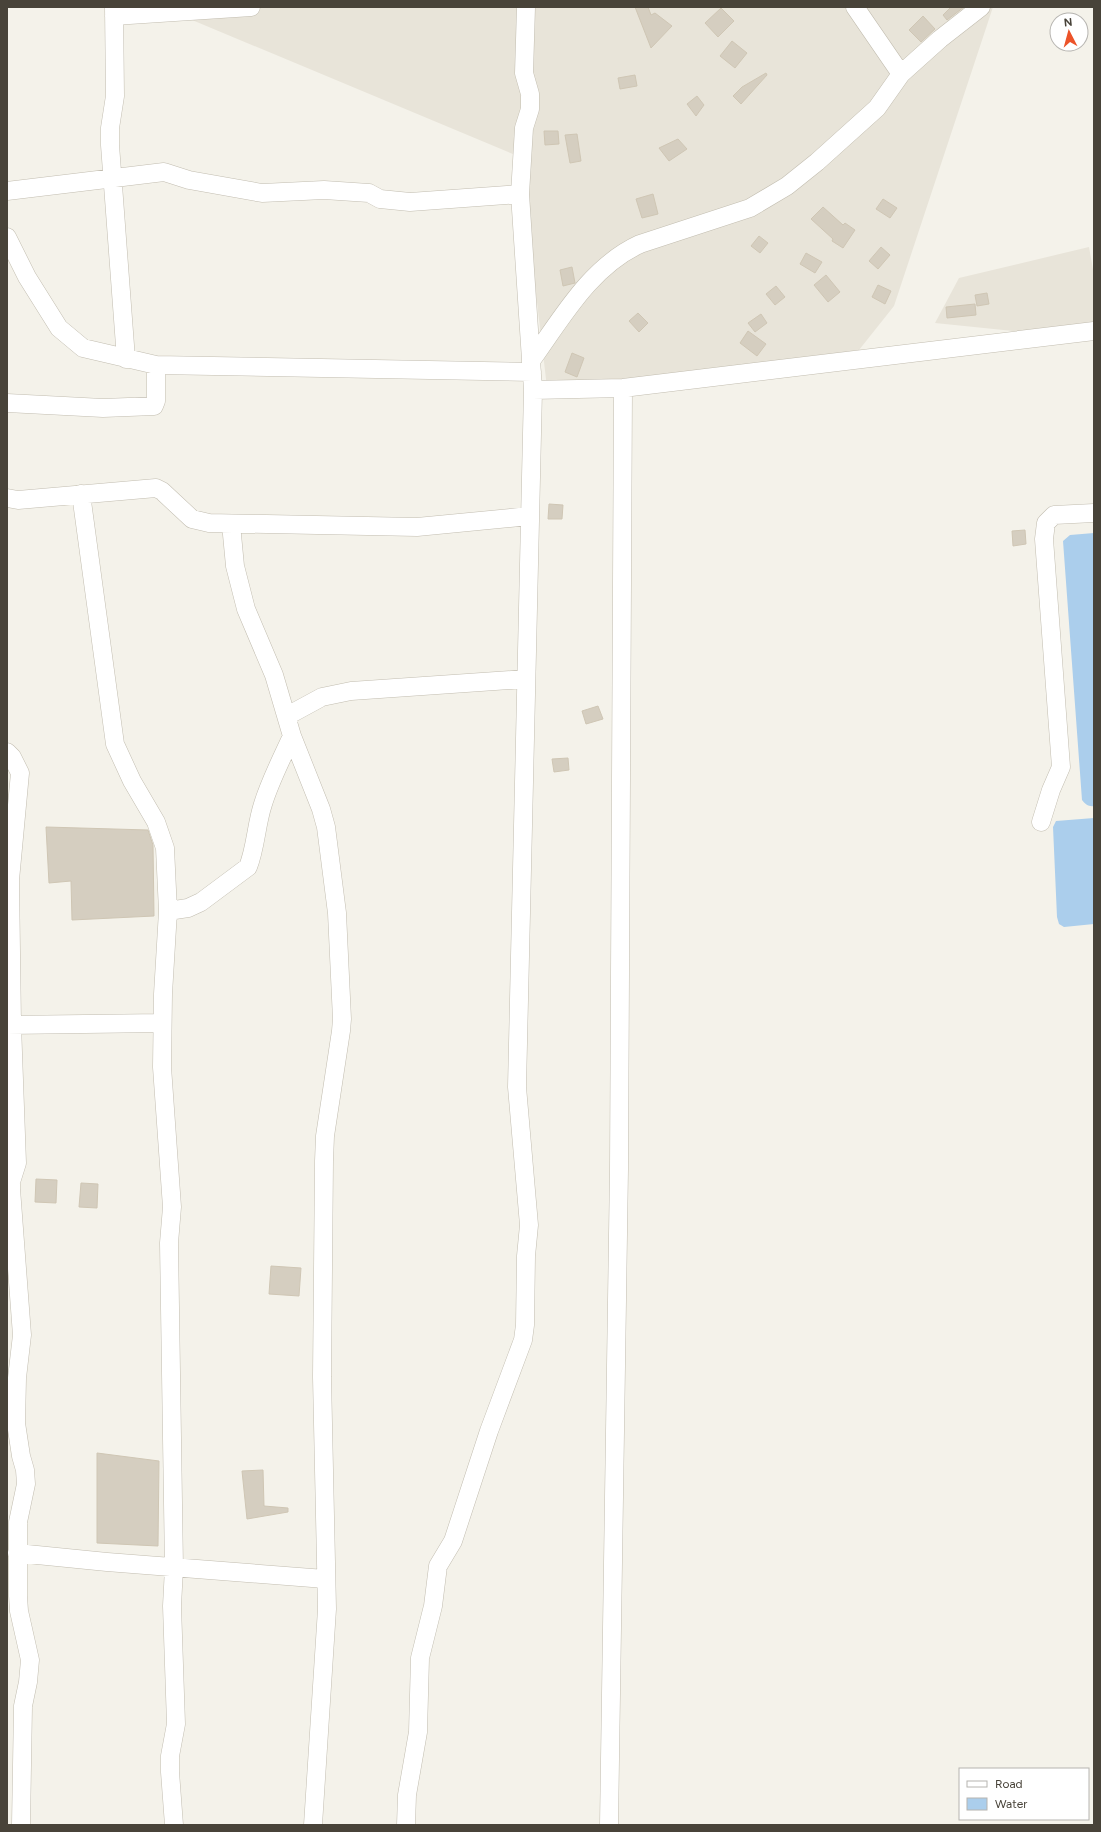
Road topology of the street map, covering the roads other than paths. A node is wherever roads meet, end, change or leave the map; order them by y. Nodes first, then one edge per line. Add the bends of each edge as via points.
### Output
1 (251, 7) edge
2 (526, 7) edge
3 (854, 7) edge
4 (981, 7) edge
5 (114, 11) edge
6 (901, 74) junction
7 (114, 178) junction
8 (7, 191) edge
9 (520, 194) junction
10 (7, 237) edge
11 (1094, 331) edge
12 (126, 359) junction
13 (156, 365) junction
14 (532, 366) junction
15 (623, 388) junction
16 (533, 390) junction
17 (7, 403) edge
18 (81, 494) junction
19 (7, 498) edge
20 (1094, 512) edge
21 (530, 516) junction
22 (231, 524) junction
23 (525, 679) junction
24 (287, 716) junction
25 (292, 736) junction
26 (7, 752) edge
27 (1041, 822) dead end
28 (168, 911) junction
29 (162, 1023) junction
30 (9, 1025) edge
31 (11, 1402) edge
32 (17, 1553) junction
33 (174, 1568) junction
34 (325, 1579) junction
35 (21, 1825) edge
36 (174, 1825) edge
37 (313, 1825) edge
38 (406, 1825) edge
39 (609, 1825) edge

1 - 5 street
2 - 9 street via 524,73 530,94 530,109 524,128
3 - 6 street
4 - 6 street
5 - 7 street via 115,96 110,128
6 - 14 street via 877,108 787,186 750,208 623,252 585,286
7 - 8 street
7 - 9 street via 164,172 189,180 262,193 324,190 369,194 380,199 410,202
7 - 12 street
9 - 14 street
10 - 12 street via 27,277 59,328 83,348
11 - 15 street
12 - 13 street
13 - 14 street
13 - 17 street via 154,406 103,408
14 - 16 street
15 - 16 street
15 - 39 street via 619,1169
16 - 21 street
18 - 19 street via 18,500
18 - 22 street via 156,488 192,519
18 - 28 street via 115,744 132,781 156,822 163,841
20 - 27 street via 1054,515 1046,524 1044,539 1061,767 1050,790
21 - 22 street via 417,527
21 - 23 street
22 - 24 street via 235,566 246,609 274,675
23 - 24 street via 351,691 322,697
23 - 38 street via 517,1087 529,1224 525,1325 523,1340 489,1431 453,1541 438,1566 433,1606 420,1658 418,1732 407,1795
24 - 25 street
25 - 28 street via 262,805 248,868 201,902 188,908
25 - 34 street via 326,827 337,913 342,1018 325,1136 324,1161 322,1377
26 - 30 street via 20,773 10,880
28 - 29 street
29 - 30 street
29 - 33 street via 162,1067 172,1207 168,1243
30 - 31 street via 17,1163 11,1189 22,1335
31 - 32 street via 26,1484 18,1522
32 - 33 street
32 - 35 street via 19,1611 30,1660 24,1706
33 - 34 street
33 - 36 street via 172,1606 175,1732 170,1772
34 - 37 street via 327,1609

